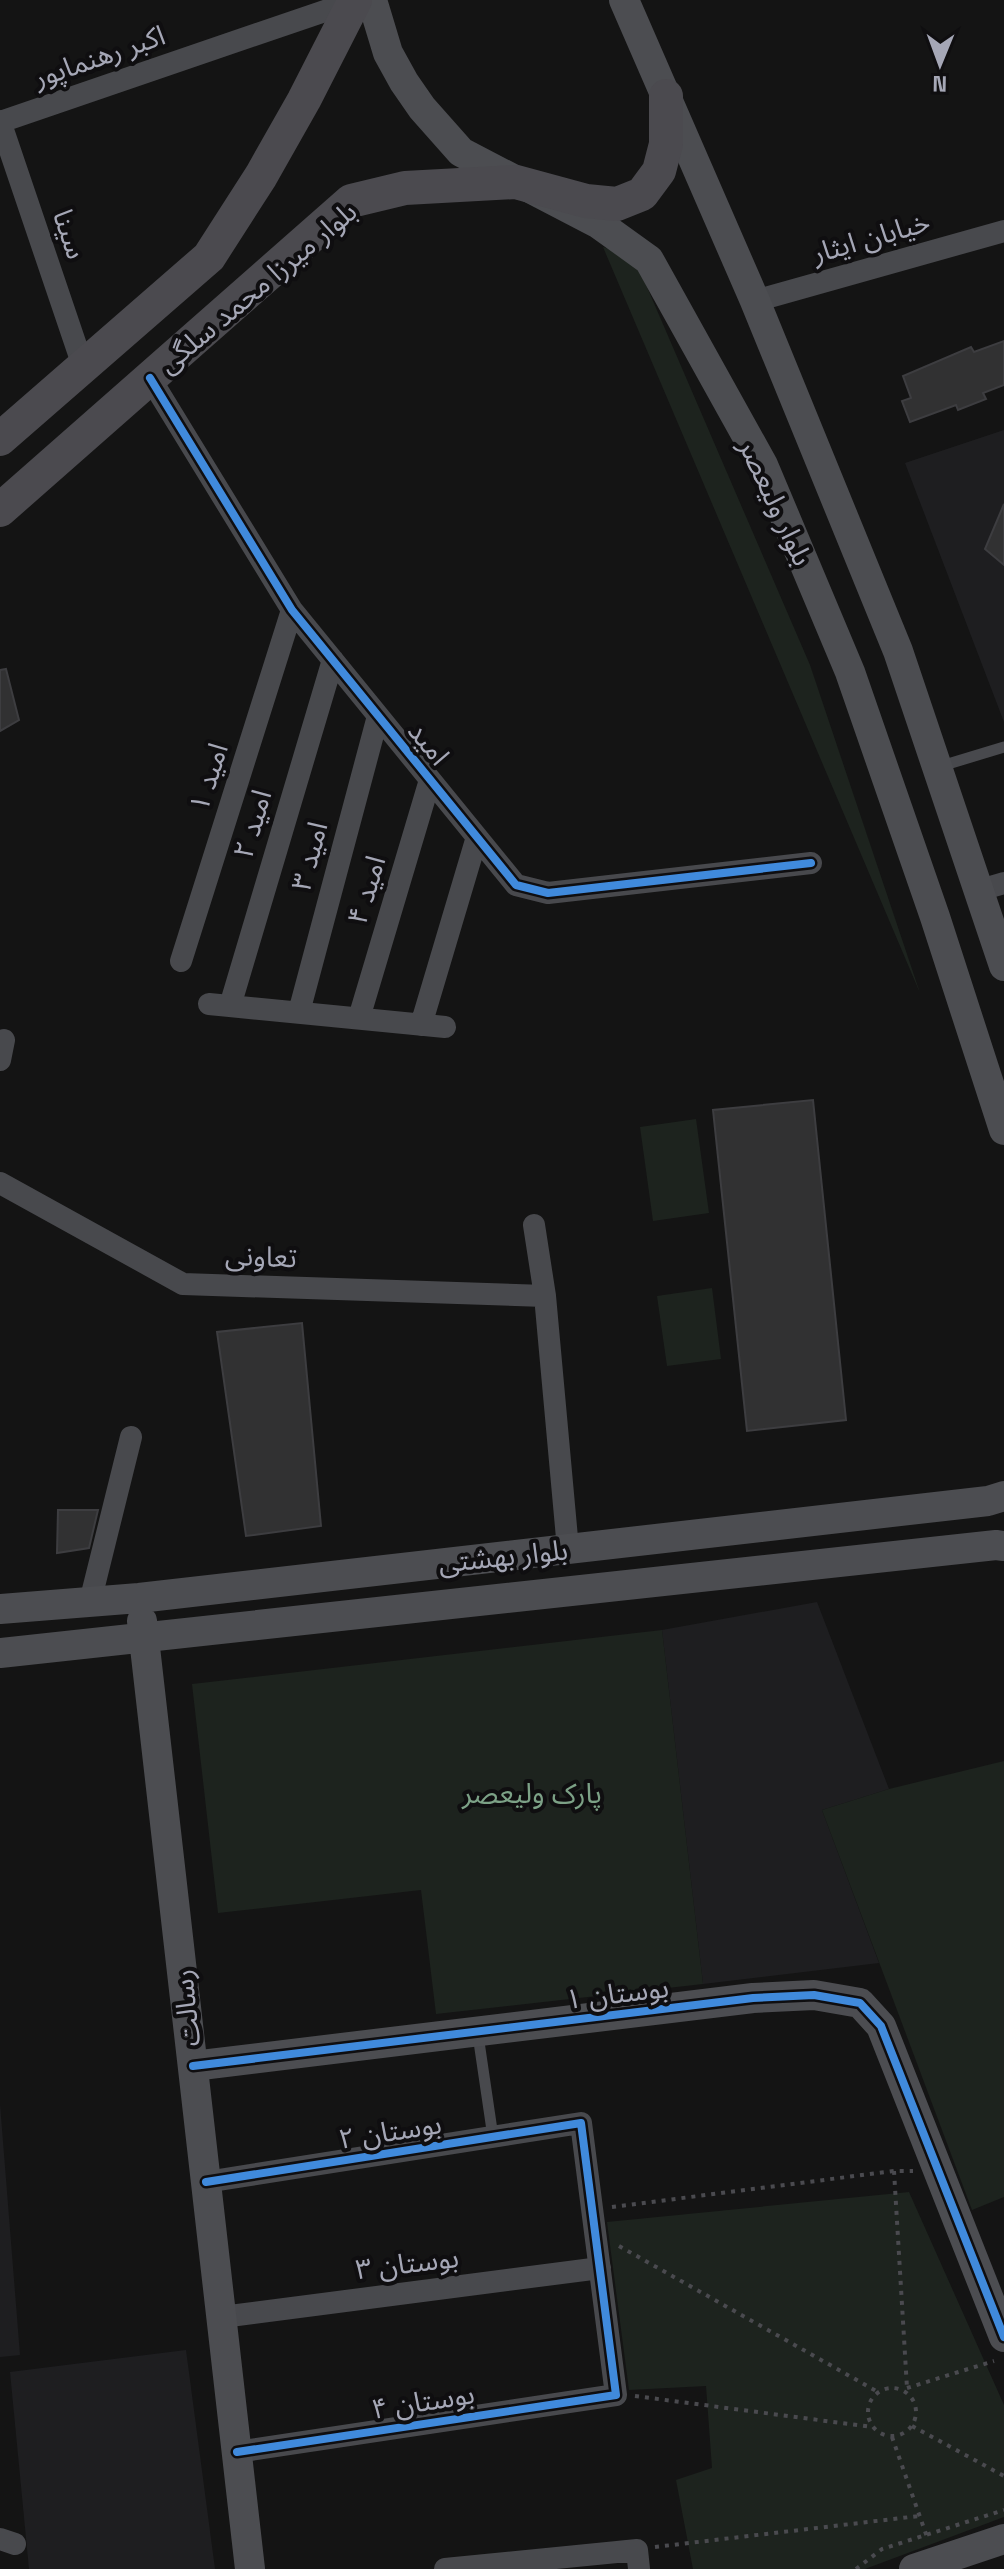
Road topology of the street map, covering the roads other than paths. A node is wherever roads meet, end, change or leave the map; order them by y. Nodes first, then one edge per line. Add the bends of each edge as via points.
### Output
1 (360, 0) edge
2 (624, 0) edge
3 (666, 96) junction
4 (0, 121) edge
5 (516, 182) junction
6 (1004, 231) edge
7 (755, 301) junction
8 (83, 366) junction
9 (150, 378) junction
10 (0, 438) edge
11 (0, 510) edge
12 (292, 610) junction
13 (898, 651) junction
14 (333, 660) junction
15 (850, 672) junction
16 (378, 716) junction
17 (1004, 747) edge
18 (938, 768) junction
19 (430, 780) junction
20 (477, 837) junction
21 (811, 863) dead end
22 (992, 887) edge
23 (181, 961) dead end
24 (1004, 966) edge
25 (299, 1012) junction
26 (359, 1018) junction
27 (421, 1025) junction
28 (445, 1027) dead end
29 (1004, 1130) edge
30 (0, 1183) edge
31 (534, 1225) dead end
32 (545, 1296) junction
33 (131, 1437) dead end
34 (1004, 1496) edge
35 (1004, 1546) edge
36 (568, 1549) junction
37 (139, 1598) junction
38 (90, 1602) junction
39 (0, 1609) edge
40 (144, 1639) junction
41 (0, 1653) edge
42 (477, 2031) junction
43 (193, 2066) junction
44 (493, 2137) junction
45 (206, 2182) junction
46 (600, 2268) junction
47 (997, 2296) edge
48 (222, 2317) junction
49 (1004, 2337) edge
50 (237, 2452) junction
51 (1004, 2539) edge
52 (638, 2559) edge
53 (925, 2565) edge
54 (486, 2567) edge
55 (250, 2569) edge
56 (445, 2569) edge

1 - 4 street, اکبر رهنماپور
1 - 5 main road, بلوار ولیعصر via 422,108 461,152
1 - 8 main road, بلوار میرزا محمد سلگی via 209,257
2 - 3 main road, بلوار ولیعصر
3 - 5 main road, بلوار میرزا محمد سلگی via 666,144 659,171 642,194 617,204
3 - 7 main road, بلوار ولیعصر
4 - 8 street, سینا
5 - 9 main road, بلوار میرزا محمد سلگی via 405,188 351,201
5 - 15 main road, بلوار ولیعصر via 599,224 649,260 763,465
6 - 7 street, خیابان ایثار
7 - 13 main road, بلوار ولیعصر
8 - 10 main road, بلوار میرزا محمد سلگی
9 - 11 main road, بلوار میرزا محمد سلگی
9 - 12 street, امید
12 - 14 street, امید
12 - 23 street, امید ۱
13 - 15 main road
13 - 18 main road, بلوار ولیعصر
14 - 16 street, امید
14 - 25 street, امید ۲ via 219,1005
15 - 29 main road, بلوار ولیعصر
16 - 19 street, امید
16 - 25 street, امید ۳
17 - 18 lane
18 - 22 main road, بلوار ولیعصر
19 - 20 street, امید
19 - 26 street, امید ۴
20 - 21 street, امید via 516,885 548,893
20 - 27 street
22 - 24 main road, بلوار ولیعصر
25 - 26 street
26 - 27 street
27 - 28 street
30 - 32 street, تعاونی via 183,1284
31 - 32 street
32 - 36 street
33 - 38 street
34 - 36 main road, بلوار بهشتی
35 - 40 main road, بلوار بهشتی
36 - 37 main road, بلوار بهشتی
37 - 38 main road, بلوار بهشتی
37 - 40 main road, رسالت
38 - 39 main road, بلوار بهشتی
40 - 41 main road, بلوار بهشتی
40 - 43 main road, رسالت
42 - 43 main road, بوستان ۱
42 - 44 lane
42 - 47 main road, بوستان ۱ via 753,1998 814,1995 860,2003 881,2026 939,2172
43 - 45 main road, رسالت
44 - 45 street, بوستان ۲
44 - 46 street, بوستان ۲ via 581,2123
45 - 48 main road, رسالت
46 - 48 street, بوستان ۳
46 - 50 street, بوستان ۴ via 616,2395
47 - 49 main road, بوستان ۱
48 - 50 main road, رسالت
50 - 55 main road, رسالت
51 - 53 main road
52 - 54 street
54 - 56 street

